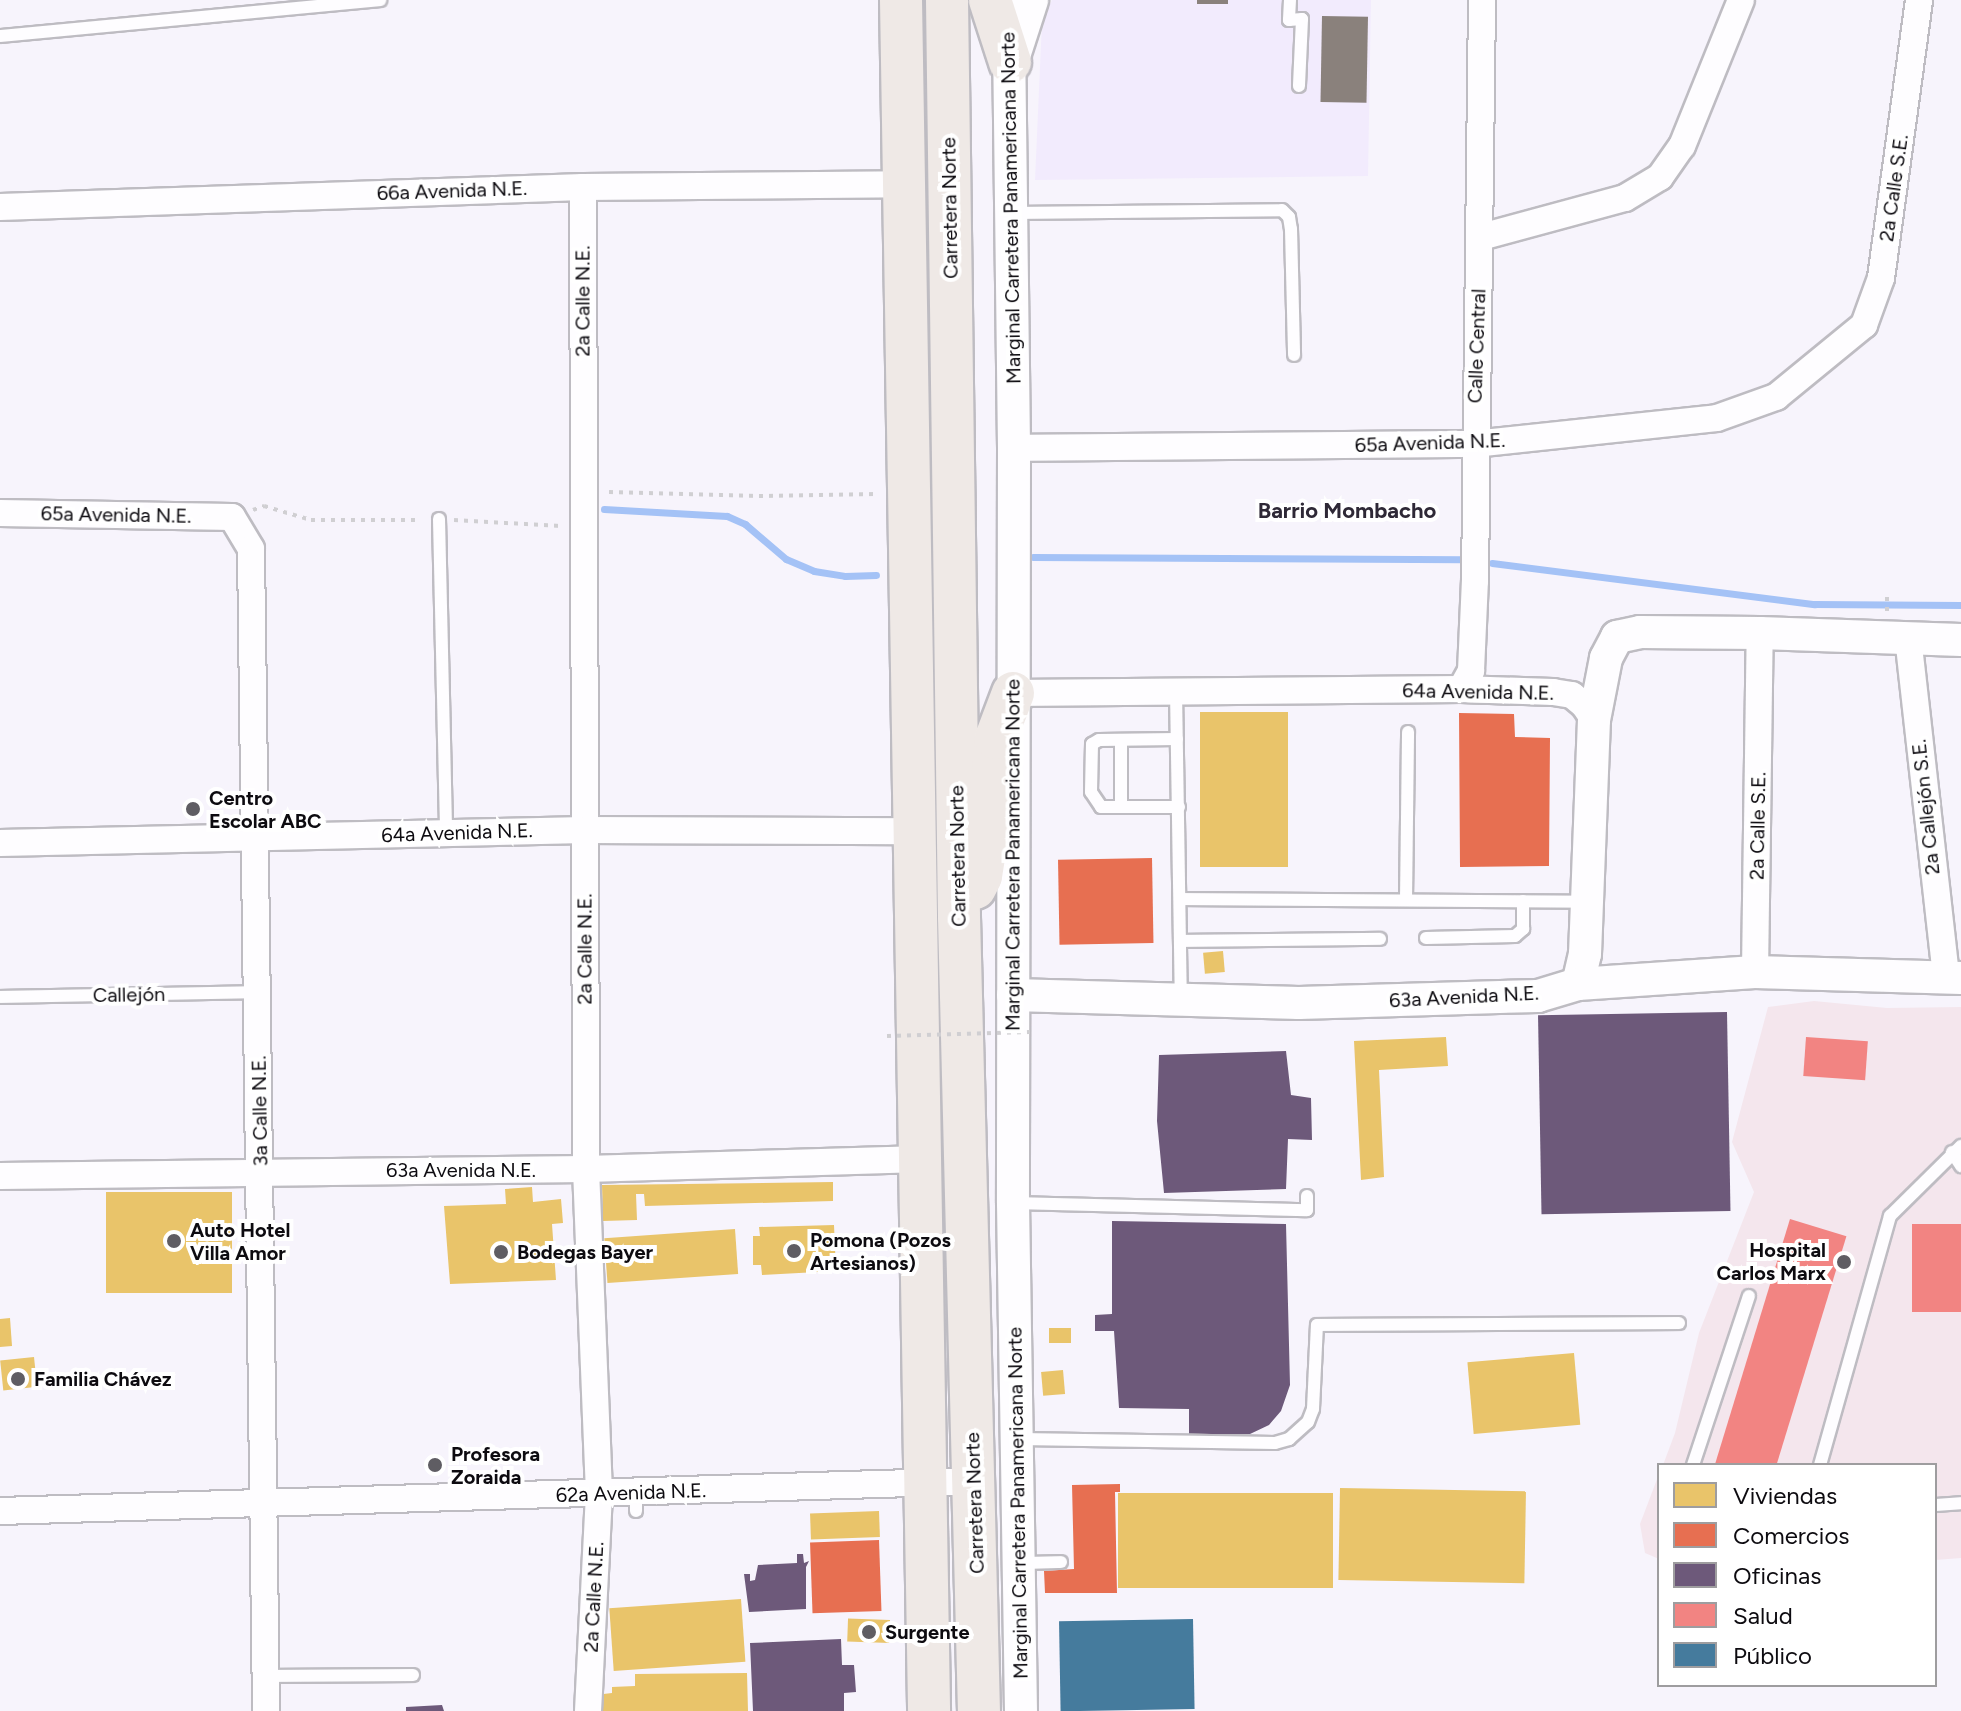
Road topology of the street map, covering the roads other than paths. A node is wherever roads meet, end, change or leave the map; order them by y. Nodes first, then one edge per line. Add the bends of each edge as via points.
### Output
1 (380, 0) edge
2 (901, 0) edge
3 (947, 0) edge
4 (990, 0) edge
5 (1007, 0) edge
6 (1030, 0) edge
7 (1290, 0) edge
8 (1482, 0) edge
9 (1741, 0) edge
10 (1919, 0) edge
11 (0, 36) edge
12 (1010, 62) junction
13 (1299, 86) dead end
14 (905, 184) junction
15 (583, 187) junction
16 (0, 207) edge
17 (1012, 213) junction
18 (1481, 237) junction
19 (1294, 355) dead end
20 (1828, 357) joint
21 (1474, 444) junction
22 (1014, 448) junction
23 (0, 513) edge
24 (232, 517) joint
25 (439, 519) road end
26 (1760, 633) junction
27 (1908, 637) junction
28 (1961, 640) edge
29 (1461, 689) junction
30 (1176, 691) junction
31 (1013, 693) junction
32 (1594, 720) junction
33 (1408, 732) dead end
34 (1177, 739) junction
35 (1121, 740) junction
36 (1121, 807) junction
37 (1179, 807) junction
38 (585, 830) junction
39 (914, 831) junction
40 (446, 833) junction
41 (256, 839) junction
42 (0, 843) edge
43 (1181, 899) junction
44 (1406, 900) junction
45 (1523, 901) junction
46 (1587, 903) junction
47 (959, 917) junction
48 (1426, 938) dead end
49 (1380, 939) dead end
50 (1181, 941) junction
51 (1755, 972) junction
52 (1953, 977) edge
53 (1578, 984) junction
54 (258, 992) junction
55 (1013, 995) junction
56 (0, 997) edge
57 (1181, 999) junction
58 (1956, 1149) edge
59 (922, 1159) junction
60 (1961, 1166) edge
61 (586, 1169) junction
62 (261, 1172) junction
63 (0, 1176) edge
64 (1307, 1196) dead end
65 (1013, 1203) junction
66 (1749, 1296) dead end
67 (1679, 1323) dead end
68 (1017, 1439) junction
69 (1694, 1463) edge
70 (1821, 1463) edge
71 (975, 1481) junction
72 (927, 1483) junction
73 (599, 1494) junction
74 (264, 1501) junction
75 (1961, 1503) edge
76 (1937, 1505) edge
77 (0, 1511) edge
78 (1061, 1562) dead end
79 (1018, 1563) junction
80 (413, 1675) dead end
81 (267, 1676) junction
82 (266, 1711) edge
83 (588, 1711) edge
84 (929, 1711) edge
85 (979, 1711) edge
86 (1021, 1711) edge

1 - 11 lane
2 - 14 highway
3 - 47 highway, Carretera Norte
4 - 12 highway
5 - 12 street, Marginal Carretera Panamericana Norte
6 - 12 main road
7 - 13 lane via 1289,20 1302,19
8 - 18 street, Calle Central
9 - 18 street via 1682,146 1660,177 1625,198
10 - 20 street, 2a Calle S.E. via 1881,278 1864,325
12 - 17 street, Marginal Carretera Panamericana Norte
14 - 15 street, 66a Avenida N.E.
14 - 39 highway
15 - 16 street, 66a Avenida N.E.
15 - 38 street, 2a Calle N.E.
17 - 19 lane via 1282,210 1291,229
17 - 22 street, Marginal Carretera Panamericana Norte
18 - 21 street, Calle Central
20 - 21 street, 65a Avenida N.E. via 1776,397 1717,418
21 - 22 street, 65a Avenida N.E.
21 - 29 street, Calle Central via 1471,671
22 - 31 street, Marginal Carretera Panamericana Norte
23 - 24 street, 65a Avenida N.E.
24 - 41 street, 3a Calle N.E. via 251,549
25 - 40 lane
26 - 27 street
26 - 32 street via 1640,632 1617,637 1606,658
26 - 51 street, 2a Calle S.E.
27 - 28 street
27 - 52 street, 2a Callejón S.E.
29 - 30 street, 64a Avenida N.E.
29 - 32 street, 64a Avenida N.E. via 1572,695
30 - 31 street, 64a Avenida N.E.
30 - 34 lane
31 - 47 highway via 996,738 981,876
31 - 55 street, Marginal Carretera Panamericana Norte
32 - 46 street
33 - 44 lane
34 - 35 lane
34 - 37 lane
35 - 36 lane
35 - 36 lane via 1099,740 1090,750 1093,800 1101,807
36 - 37 lane
37 - 43 lane
38 - 39 street, 64a Avenida N.E.
38 - 40 street, 64a Avenida N.E.
38 - 61 street, 2a Calle N.E.
39 - 59 highway
40 - 41 street, 64a Avenida N.E.
41 - 42 street, 64a Avenida N.E.
41 - 54 street, 3a Calle N.E.
43 - 44 lane
43 - 50 lane
44 - 45 lane
45 - 46 lane
45 - 48 lane via 1523,929 1515,936
46 - 53 street
47 - 71 highway, Carretera Norte
49 - 50 lane
50 - 57 lane
51 - 52 street, 63a Avenida N.E.
51 - 53 street, 63a Avenida N.E.
53 - 57 street, 63a Avenida N.E. via 1538,996 1459,1000
54 - 56 lane, Callejón
54 - 62 street, 3a Calle N.E.
55 - 57 street, 63a Avenida N.E.
55 - 65 street, Marginal Carretera Panamericana Norte
58 - 60 lane
58 - 70 lane via 1890,1216
59 - 61 street, 63a Avenida N.E.
59 - 72 highway
61 - 62 street, 63a Avenida N.E.
61 - 73 street, 2a Calle N.E.
62 - 63 street, 63a Avenida N.E.
62 - 74 street, 3a Calle N.E.
64 - 65 lane via 1307,1210
65 - 68 street, Marginal Carretera Panamericana Norte
66 - 69 lane
67 - 68 lane via 1317,1325 1313,1409 1308,1422 1289,1439
68 - 79 street, Marginal Carretera Panamericana Norte
71 - 72 street, 62a Avenida N.E.
71 - 85 highway, Carretera Norte
72 - 73 street, 62a Avenida N.E. via 636,1502
72 - 84 highway
73 - 74 street, 62a Avenida N.E.
73 - 83 street, 2a Calle N.E.
74 - 77 street, 62a Avenida N.E.
74 - 81 street, 3a Calle N.E.
75 - 76 lane
78 - 79 lane
79 - 86 street, Marginal Carretera Panamericana Norte
80 - 81 lane
81 - 82 street, 3a Calle N.E.

